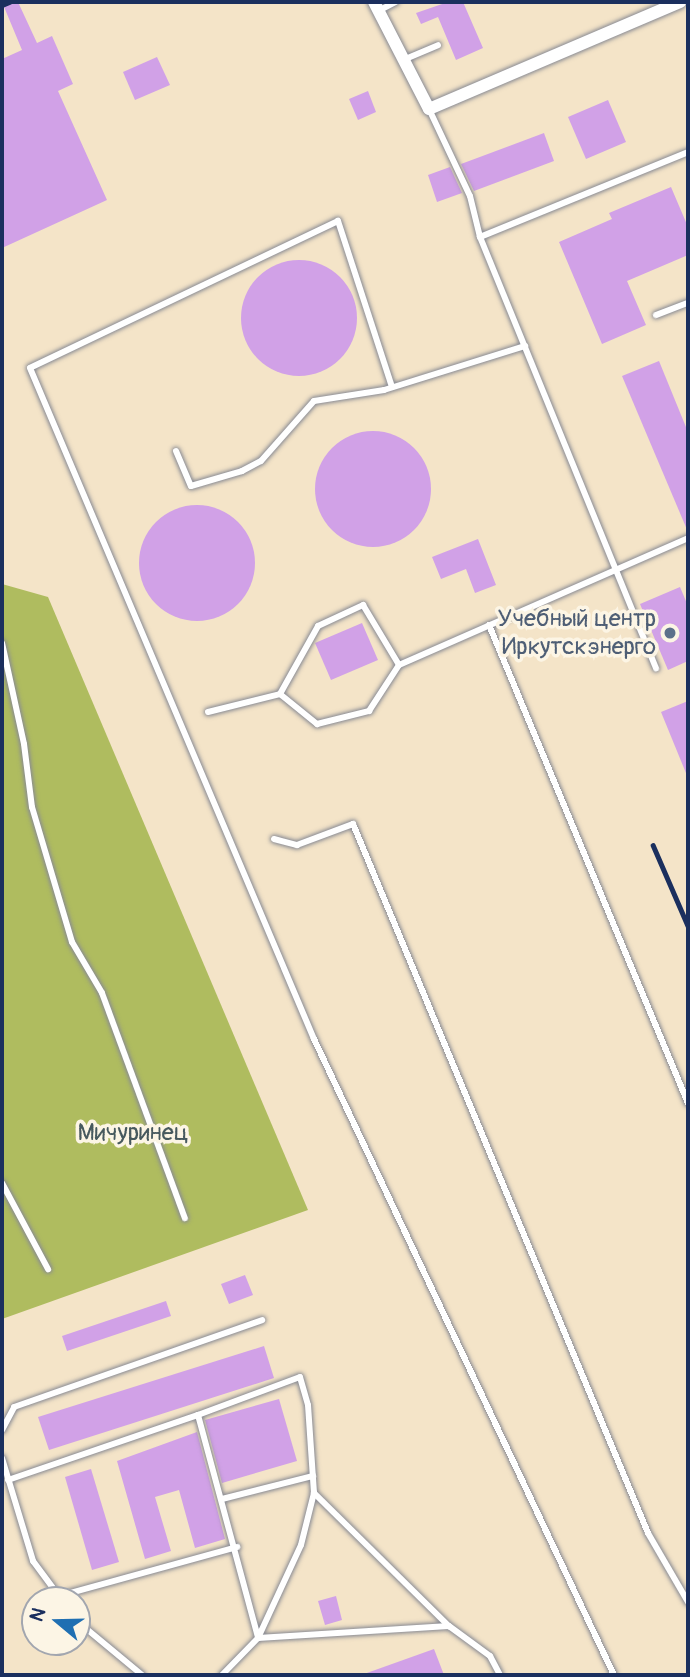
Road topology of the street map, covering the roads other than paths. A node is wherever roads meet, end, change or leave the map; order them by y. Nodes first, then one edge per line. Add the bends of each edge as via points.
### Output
1 (396, 2) edge
2 (680, 2) edge
3 (376, 6) edge
4 (438, 45) dead end
5 (403, 60) junction
6 (429, 109) junction
7 (688, 152) edge
8 (480, 237) junction
9 (688, 303) edge
10 (656, 316) dead end
11 (525, 346) junction
12 (392, 387) junction
13 (176, 451) dead end
14 (688, 538) edge
15 (617, 567) junction
16 (489, 625) junction
17 (2, 643) edge
18 (399, 665) junction
19 (656, 669) dead end
20 (280, 694) junction
21 (208, 712) dead end
22 (274, 839) dead end
23 (688, 1103) edge
24 (2, 1183) edge
25 (185, 1218) dead end
26 (48, 1269) dead end
27 (262, 1320) dead end
28 (198, 1415) junction
29 (2, 1430) edge
30 (2, 1458) edge
31 (313, 1475) junction
32 (8, 1480) junction
33 (314, 1493) junction
34 (222, 1499) junction
35 (237, 1547) junction
36 (51, 1586) edge
37 (91, 1589) edge
38 (688, 1602) edge
39 (449, 1626) junction
40 (91, 1633) edge
41 (258, 1637) junction
42 (142, 1675) edge
43 (222, 1675) edge
44 (500, 1675) edge
45 (614, 1675) edge

1 - 3 lane
2 - 6 street
3 - 5 street
4 - 5 lane
5 - 6 street
6 - 8 lane via 470,196
7 - 8 lane
8 - 11 lane
9 - 10 lane
11 - 12 lane
11 - 15 lane
12 - 13 lane via 314,401 261,461 242,471 191,486
12 - 45 lane via 338,221 30,368 314,1039
14 - 15 lane
15 - 16 lane
15 - 19 lane
16 - 18 lane
16 - 23 lane
17 - 25 lane via 32,807 72,942 102,993
18 - 20 lane via 369,711 317,724
18 - 20 lane via 363,606 318,626
20 - 21 lane
22 - 38 lane via 297,845 353,824 648,1533
24 - 26 lane
27 - 29 lane via 14,1407
28 - 31 lane via 300,1377
28 - 32 lane
28 - 34 lane
30 - 32 lane
31 - 33 lane
31 - 34 lane
32 - 36 lane via 33,1561
33 - 39 lane
33 - 41 lane via 301,1545
34 - 35 lane
35 - 37 lane
35 - 41 lane
39 - 41 lane
39 - 44 lane via 489,1656
40 - 42 lane
41 - 43 lane

